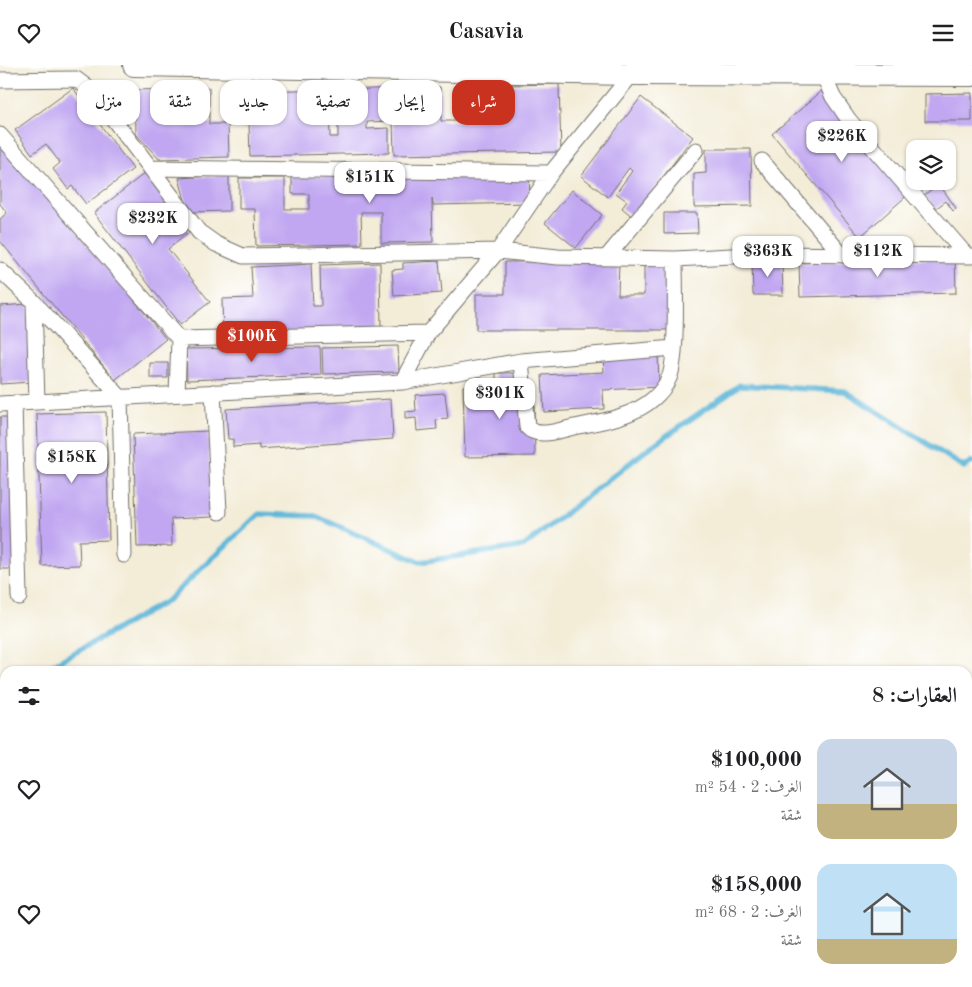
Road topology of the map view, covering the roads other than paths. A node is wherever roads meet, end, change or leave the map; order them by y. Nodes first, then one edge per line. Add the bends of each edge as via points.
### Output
1 (134, 65) edge
2 (315, 67) edge
3 (820, 69) edge
4 (632, 74) junction
5 (972, 75) edge
6 (0, 80) edge
7 (0, 135) edge
8 (696, 150) dead end
9 (762, 161) dead end
10 (151, 169) junction
11 (551, 173) junction
12 (498, 251) junction
13 (842, 255) junction
14 (970, 256) edge
15 (606, 258) junction
16 (675, 259) junction
17 (0, 269) edge
18 (34, 302) junction
19 (428, 333) junction
20 (179, 339) junction
21 (674, 348) junction
22 (521, 361) junction
23 (402, 382) junction
24 (212, 392) junction
25 (177, 394) junction
26 (120, 397) junction
27 (36, 402) junction
28 (7, 403) edge
29 (219, 512) dead end
30 (124, 555) dead end
31 (18, 597) dead end

1 - 2 main road
2 - 4 main road
3 - 4 main road
3 - 5 main road
3 - 14 street via 833,97 849,120
4 - 11 street
6 - 10 street via 76,79 92,91
7 - 20 street
8 - 15 street
9 - 13 street
10 - 11 street
10 - 12 street via 199,231 216,244 243,256
11 - 12 street
12 - 15 street
12 - 19 street
13 - 14 street
13 - 16 street via 769,254
15 - 16 street
16 - 21 street
17 - 18 street
18 - 26 street
18 - 27 street
19 - 20 street
19 - 23 street
20 - 25 street
21 - 22 street
21 - 22 street via 670,377 652,400 631,412 549,433 535,433 527,427
22 - 23 street
23 - 24 street
24 - 25 street
24 - 29 street
25 - 26 street
26 - 27 street
26 - 30 street
27 - 28 street
28 - 31 street

